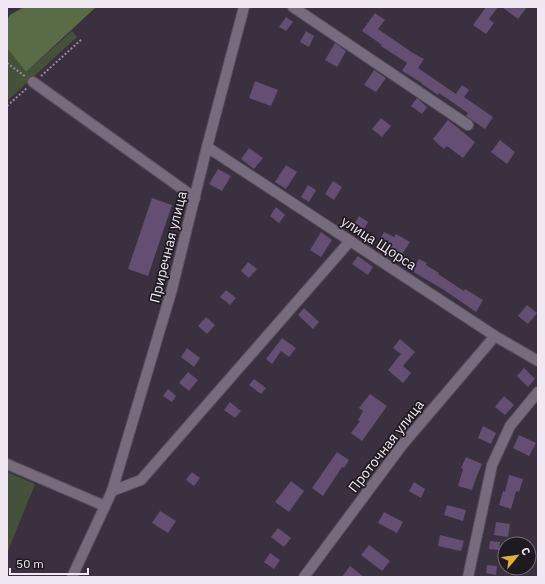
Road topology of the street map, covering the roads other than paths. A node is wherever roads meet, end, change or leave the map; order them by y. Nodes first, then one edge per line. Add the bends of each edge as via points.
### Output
1 (244, 7) edge
2 (293, 7) edge
3 (33, 82) road end
4 (468, 125) dead end
5 (207, 147) junction
6 (195, 198) junction
7 (350, 241) junction
8 (495, 336) junction
9 (538, 360) edge
10 (538, 392) edge
11 (7, 464) edge
12 (112, 491) junction
13 (105, 506) junction
14 (72, 577) edge
15 (304, 577) edge
16 (468, 577) edge

1 - 5 street, Приречная улица
2 - 4 street
3 - 6 street
5 - 6 street, Приречная улица
5 - 7 street, улица Щорса
6 - 12 street, Приречная улица via 172,289
7 - 8 street, улица Щорса
7 - 12 street via 141,480
8 - 9 street, улица Щорса
8 - 15 street, Проточная улица via 403,444
10 - 16 street via 510,426 492,465
11 - 13 street
12 - 13 street, Приречная улица
13 - 14 street, Приречная улица

